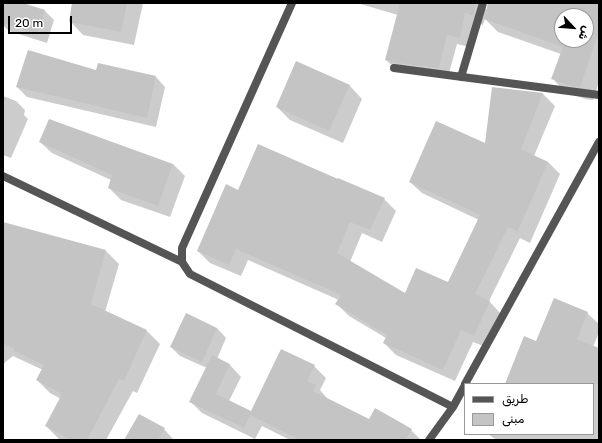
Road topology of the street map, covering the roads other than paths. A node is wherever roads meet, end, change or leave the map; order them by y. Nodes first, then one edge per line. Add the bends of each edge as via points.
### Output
1 (292, 3) edge
2 (483, 3) edge
3 (394, 68) dead end
4 (461, 77) junction
5 (599, 95) edge
6 (599, 142) edge
7 (3, 176) edge
8 (182, 262) junction
9 (466, 383) edge
10 (464, 386) edge
11 (453, 407) junction
12 (432, 439) edge

1 - 8 street via 182,248
2 - 4 street
3 - 4 street
4 - 5 street
6 - 9 street
7 - 8 street
8 - 11 street via 190,274
10 - 11 street
11 - 12 street

